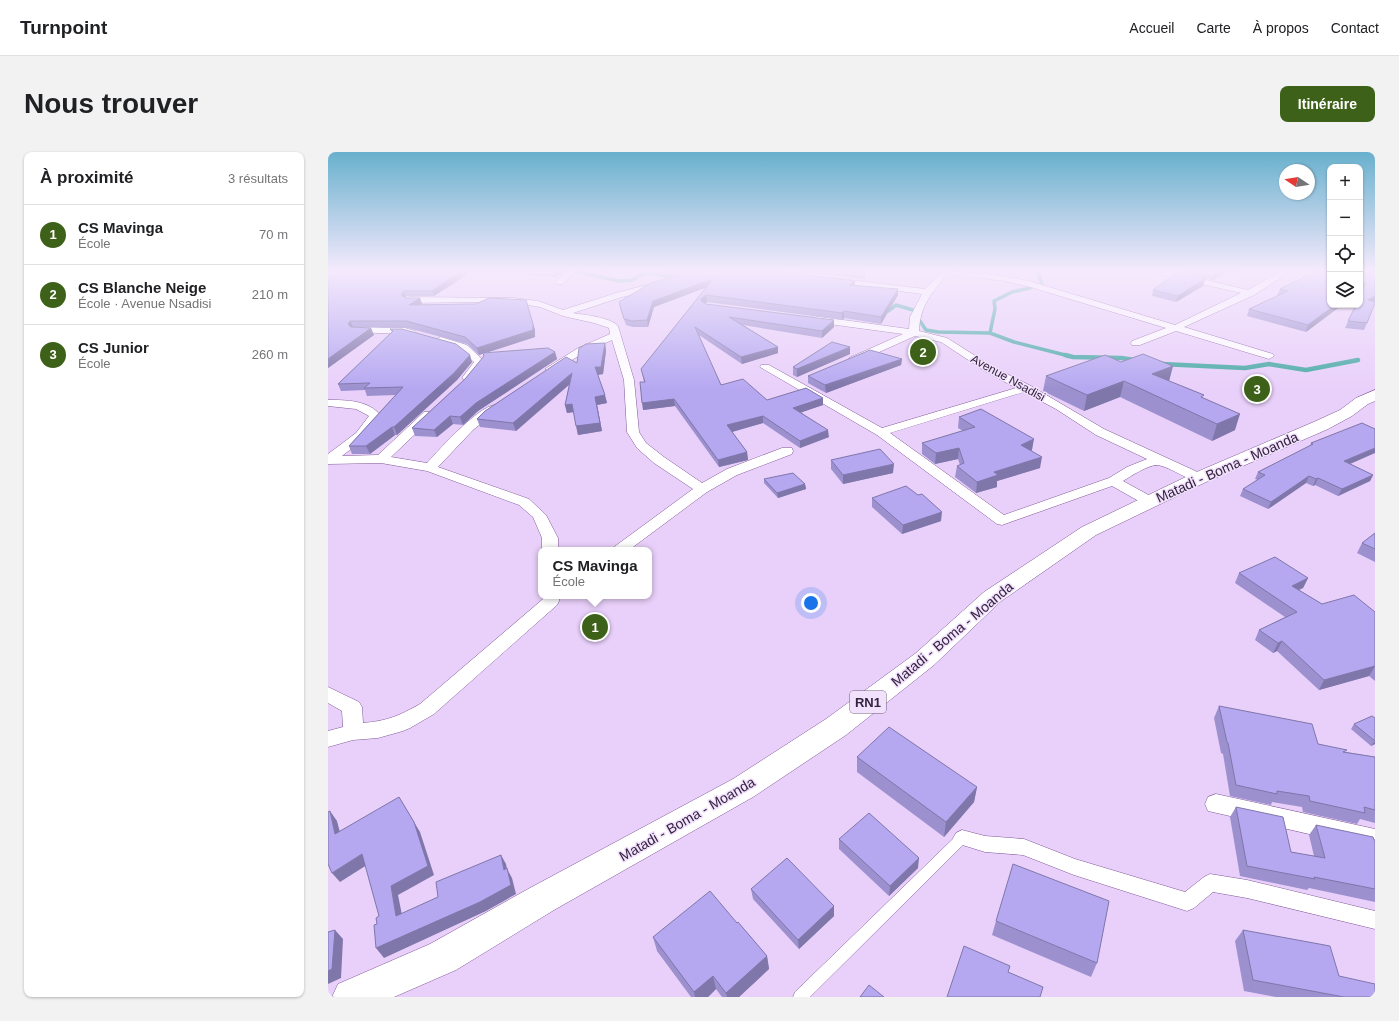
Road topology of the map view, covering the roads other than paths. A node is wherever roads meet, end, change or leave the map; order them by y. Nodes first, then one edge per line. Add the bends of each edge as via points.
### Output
1 (557, 310) edge
2 (571, 310) edge
3 (918, 310) edge
4 (1115, 310) edge
5 (1215, 310) edge
6 (563, 313) junction
7 (801, 318) edge
8 (1176, 329) junction
9 (357, 330) edge
10 (914, 334) junction
11 (616, 335) junction
12 (1136, 343) dead end
13 (1269, 356) dead end
14 (846, 363) edge
15 (766, 367) dead end
16 (541, 375) edge
17 (810, 376) edge
18 (796, 383) junction
19 (462, 384) edge
20 (1026, 388) junction
21 (1375, 395) edge
22 (502, 402) edge
23 (328, 403) edge
24 (433, 410) edge
25 (881, 432) junction
26 (787, 451) dead end
27 (381, 459) junction
28 (328, 460) edge
29 (1165, 463) junction
30 (430, 468) junction
31 (1199, 478) junction
32 (1114, 481) junction
33 (702, 489) junction
34 (1149, 501) junction
35 (550, 547) edge
36 (624, 547) edge
37 (552, 599) edge
38 (328, 694) edge
39 (353, 732) junction
40 (328, 739) edge
41 (1216, 804) dead end
42 (962, 838) joint
43 (1375, 839) edge
44 (1375, 920) edge
45 (351, 997) edge
46 (800, 997) edge

1 - 6 street
2 - 6 street
3 - 10 street
4 - 8 street
5 - 8 street
6 - 11 street via 607,323 613,326
7 - 10 street, Avenue Nsadisi
8 - 12 street
8 - 13 street
9 - 19 street via 405,331 464,347 480,362
10 - 14 street
10 - 20 street, Avenue Nsadisi via 944,340 989,369
11 - 16 street via 595,342
11 - 33 street via 629,380 633,432 641,445 659,460
15 - 18 street
17 - 18 street
18 - 25 street
20 - 25 street
20 - 29 street, Avenue Nsadisi via 1100,432
21 - 31 highway, Matadi - Boma - Moanda / RN1 via 1322,425
22 - 30 street via 467,428
23 - 28 street via 363,408 375,416 372,424 362,435
24 - 27 street
25 - 32 street, Avenue Nsadisi via 1002,521
26 - 33 street via 732,472
27 - 28 street
27 - 30 street
29 - 31 street, Avenue Nsadisi
29 - 32 street, Avenue Nsadisi via 1154,461
30 - 35 street via 524,502 539,515 550,538
31 - 34 highway, Matadi - Boma - Moanda / RN1
32 - 34 street
33 - 36 street
34 - 45 highway, Matadi - Boma - Moanda / RN1 via 1090,531 992,597 925,658 836,727 744,788 542,899 443,957
37 - 39 street via 427,709 403,723 378,730
38 - 39 street via 352,706
39 - 40 street
41 - 43 street
42 - 44 street via 985,844 1024,847 1074,867 1187,902 1210,884 1247,889
42 - 46 lane

